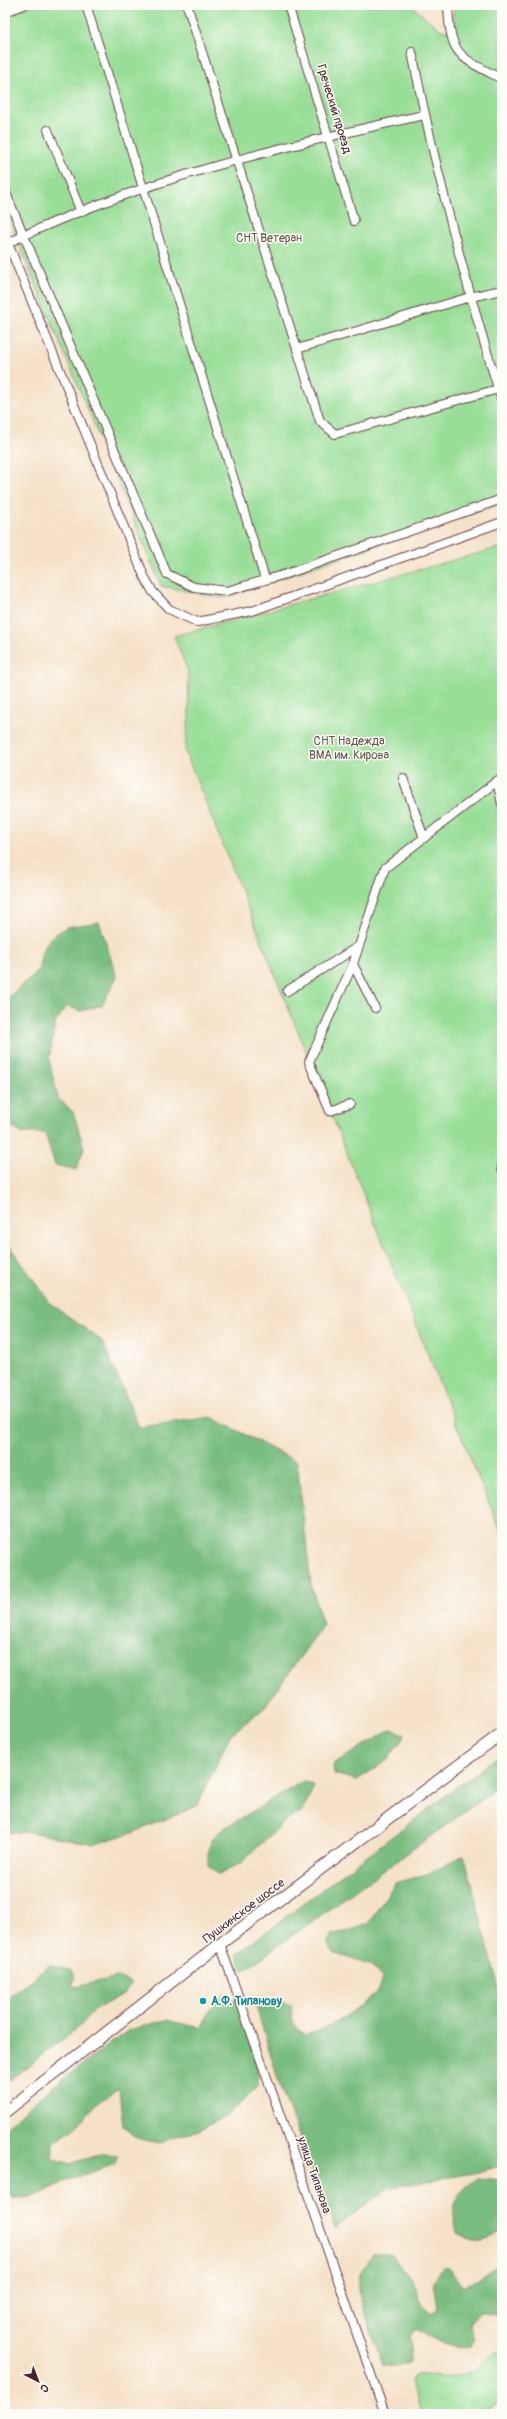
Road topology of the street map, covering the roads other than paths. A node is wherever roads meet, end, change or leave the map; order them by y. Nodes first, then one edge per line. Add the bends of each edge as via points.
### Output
1 (24, 5) edge
2 (86, 5) edge
3 (187, 5) edge
4 (288, 5) edge
5 (448, 5) edge
6 (5, 12) edge
7 (412, 52) dead end
8 (502, 79) edge
9 (424, 115) junction
10 (48, 130) dead end
11 (330, 136) junction
12 (237, 162) junction
13 (144, 188) junction
14 (5, 191) edge
15 (81, 212) junction
16 (354, 221) dead end
17 (23, 235) junction
18 (6, 240) edge
19 (502, 290) edge
20 (470, 297) junction
21 (297, 349) junction
22 (500, 388) edge
23 (502, 401) edge
24 (502, 499) edge
25 (502, 525) edge
26 (265, 579) junction
27 (403, 778) dead end
28 (500, 779) edge
29 (502, 804) edge
30 (424, 838) junction
31 (359, 946) junction
32 (353, 964) junction
33 (287, 991) dead end
34 (375, 1008) dead end
35 (350, 1104) dead end
36 (502, 1140) edge
37 (502, 1169) edge
38 (502, 1734) edge
39 (220, 1944) junction
40 (5, 2112) edge
41 (385, 2414) edge

1 - 6 street
2 - 13 street
3 - 12 street
4 - 11 street, Греческий проезд
5 - 8 street via 449,29 457,51 469,62
7 - 9 street
9 - 11 street
9 - 20 street
10 - 15 street
11 - 12 street
11 - 16 street, Греческий проезд
12 - 13 street
12 - 21 street
13 - 15 street
13 - 26 street
14 - 17 street
15 - 17 street
17 - 18 street
17 - 26 street via 167,574 194,587 227,591
18 - 25 street via 144,576 153,592 169,609 198,622 245,612
19 - 20 street
20 - 21 street
20 - 22 street
21 - 22 street via 320,421 335,434
22 - 23 street
24 - 26 street
27 - 30 street
28 - 29 street
28 - 30 street
30 - 31 street via 385,868
31 - 32 street
31 - 33 street
32 - 34 street
32 - 35 street via 309,1062 330,1111
36 - 37 street
38 - 39 main road, Пушкинское шоссе
39 - 40 main road, Пушкинское шоссе
39 - 41 street, улица Типанова

